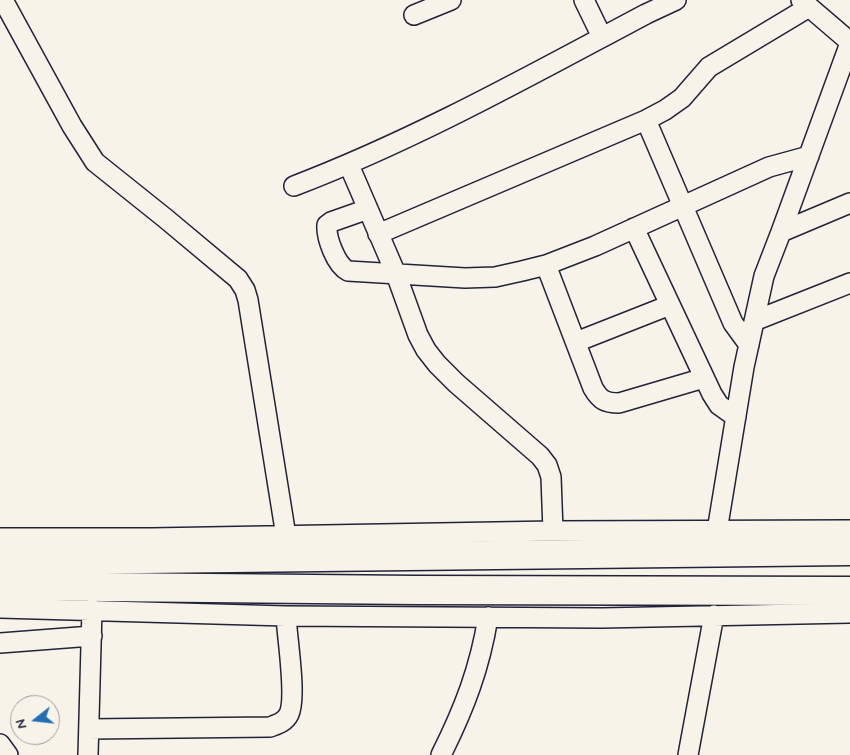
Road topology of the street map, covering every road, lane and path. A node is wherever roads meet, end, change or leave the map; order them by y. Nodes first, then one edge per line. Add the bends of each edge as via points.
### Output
1 (3, 0) edge
2 (451, 0) edge
3 (584, 0) edge
4 (676, 0) edge
5 (805, 3) edge
6 (414, 15) dead end
7 (602, 38) junction
8 (850, 43) edge
9 (646, 120) junction
10 (809, 156) junction
11 (349, 165) junction
12 (294, 186) dead end
13 (850, 203) edge
14 (682, 207) junction
15 (368, 209) junction
16 (634, 228) junction
17 (781, 232) junction
18 (378, 234) junction
19 (546, 265) junction
20 (396, 274) junction
21 (850, 283) edge
22 (670, 305) junction
23 (754, 321) junction
24 (576, 342) junction
25 (749, 345) junction
26 (704, 378) junction
27 (736, 417) junction
28 (850, 530) edge
29 (553, 531) junction
30 (717, 531) junction
31 (286, 536) junction
32 (0, 538) edge
33 (850, 551) edge
34 (0, 559) edge
35 (0, 586) edge
36 (850, 591) edge
37 (0, 608) edge
38 (92, 609) junction
39 (850, 613) edge
40 (714, 615) junction
41 (286, 616) junction
42 (488, 617) junction
43 (92, 636) junction
44 (0, 643) edge
45 (89, 730) junction
46 (0, 744) edge
47 (8, 755) edge
48 (88, 755) edge
49 (441, 755) edge
50 (688, 755) edge

1 - 31 street via 95,162 238,279 245,290
2 - 6 street
3 - 7 street
4 - 7 street
5 - 8 street
5 - 9 street via 709,66 682,98
7 - 11 street via 466,110
8 - 10 street
9 - 14 street
9 - 18 street
10 - 14 street via 786,161
10 - 17 street
11 - 12 street
11 - 15 street
13 - 17 street
14 - 16 street
14 - 25 street via 734,323
15 - 18 street
15 - 20 street via 327,225 337,261 348,271
16 - 19 street
16 - 22 street
17 - 23 street via 764,276
18 - 20 street
19 - 20 street via 495,276 465,278
19 - 24 street
20 - 29 street via 418,335 437,364 547,465 551,477
21 - 23 street
22 - 24 street
22 - 26 street
23 - 25 street
24 - 26 street via 593,388 607,403 619,403
25 - 27 street
26 - 27 street via 719,405
27 - 30 street
28 - 30 street
29 - 30 street
29 - 31 street
31 - 32 street
33 - 34 highway
35 - 36 highway
37 - 38 street
38 - 41 street
38 - 43 street
39 - 40 street
40 - 42 street
40 - 50 street
41 - 42 street
41 - 45 street via 293,701 288,716 281,723 270,727
42 - 49 street via 473,682
43 - 44 street
43 - 45 street
45 - 48 street
46 - 47 street

